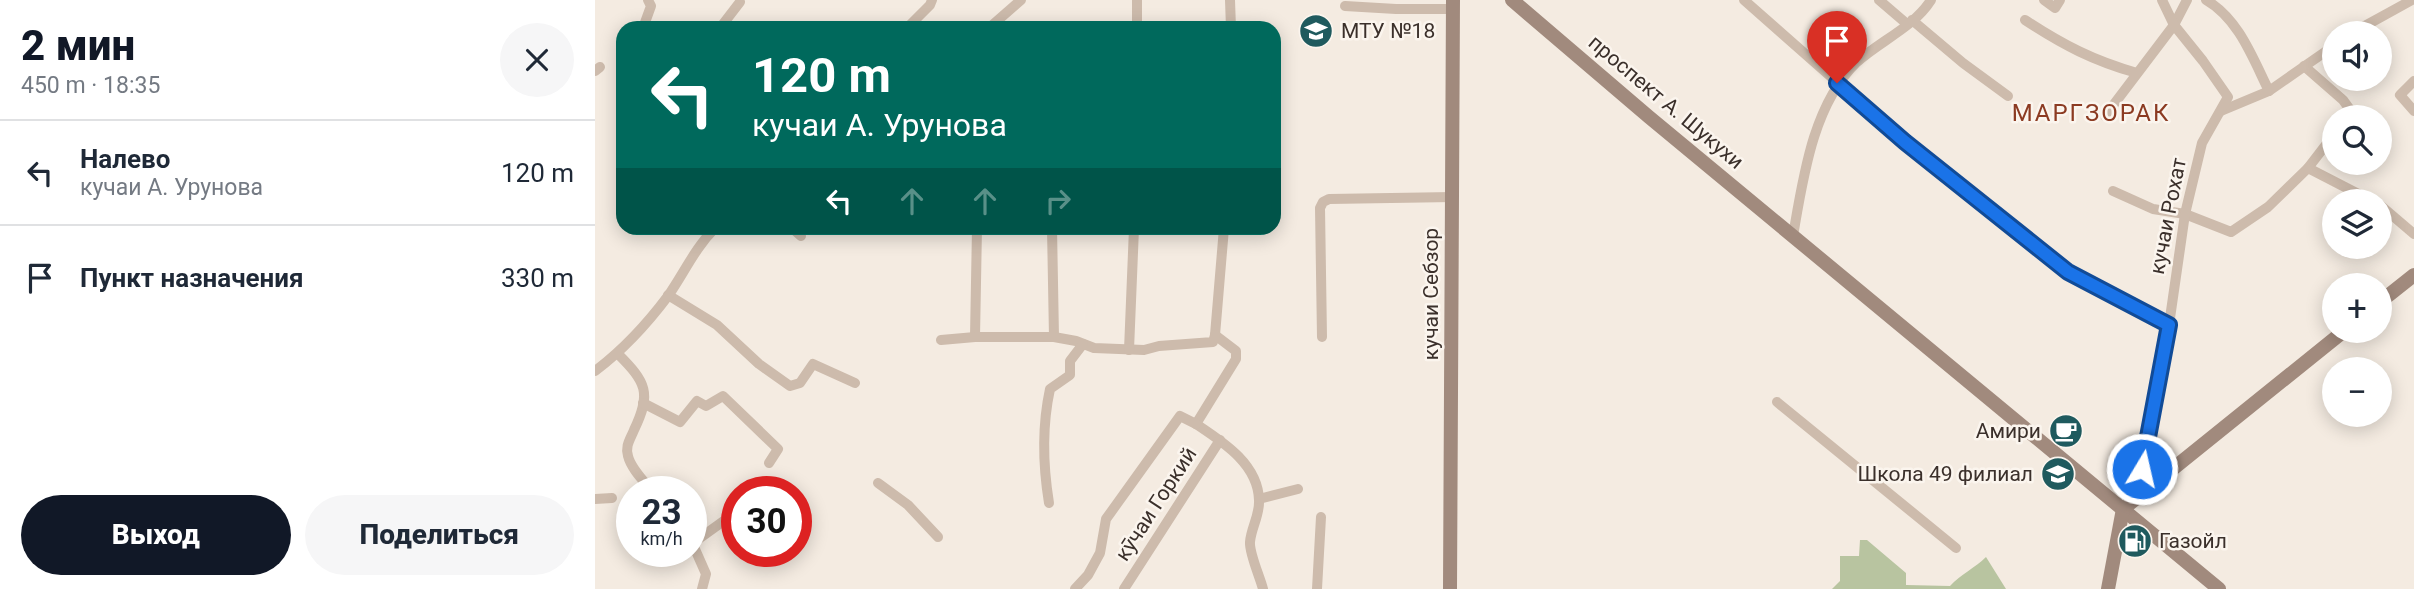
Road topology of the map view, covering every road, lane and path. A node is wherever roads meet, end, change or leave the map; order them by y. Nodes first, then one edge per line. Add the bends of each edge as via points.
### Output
1 (648, 0) edge
2 (932, 0) edge
3 (1021, 0) edge
4 (1137, 0) edge
5 (1230, 0) edge
6 (1512, 0) edge
7 (1744, 0) edge
8 (1879, 0) edge
9 (1931, 0) edge
10 (2044, 0) edge
11 (2060, 0) edge
12 (2162, 0) edge
13 (2187, 0) edge
14 (2207, 0) edge
15 (2412, 0) edge
16 (740, 2) edge
17 (1452, 4) edge
18 (1345, 6) dead end
19 (2025, 20) dead end
20 (646, 21) edge
21 (725, 21) edge
22 (914, 21) edge
23 (997, 21) edge
24 (1137, 21) edge
25 (1231, 21) edge
26 (2374, 21) edge
27 (1910, 22) junction
28 (2174, 25) junction
29 (2322, 54) edge
30 (2304, 66) junction
31 (2137, 73) junction
32 (2414, 81) edge
33 (1837, 83) junction
34 (2269, 91) junction
35 (2008, 96) dead end
36 (2347, 105) edge
37 (2222, 108) junction
38 (2414, 111) edge
39 (2105, 116) dead end
40 (2322, 150) edge
41 (2308, 168) junction
42 (2349, 189) edge
43 (2113, 191) dead end
44 (1453, 197) junction
45 (2185, 214) junction
46 (2392, 215) edge
47 (2414, 234) edge
48 (708, 235) edge
49 (977, 235) edge
50 (1052, 235) edge
51 (1134, 235) edge
52 (1223, 235) edge
53 (1793, 236) junction
54 (2414, 275) edge
55 (2392, 292) edge
56 (668, 295) junction
57 (2169, 325) junction
58 (1215, 335) junction
59 (975, 337) junction
60 (1054, 337) junction
61 (1322, 337) dead end
62 (941, 340) dead end
63 (2329, 343) edge
64 (1083, 344) junction
65 (1129, 350) junction
66 (618, 354) junction
67 (595, 371) edge
68 (855, 383) dead end
69 (1777, 402) dead end
70 (643, 403) junction
71 (1196, 424) junction
72 (1220, 440) junction
73 (769, 463) dead end
74 (640, 476) edge
75 (878, 483) dead end
76 (1298, 489) dead end
77 (2138, 496) junction
78 (612, 498) dead end
79 (595, 499) edge
80 (1259, 499) junction
81 (1049, 503) dead end
82 (2123, 509) junction
83 (1321, 517) dead end
84 (938, 537) dead end
85 (1956, 548) dead end
86 (703, 567) edge
87 (702, 589) edge
88 (1075, 589) edge
89 (1124, 589) edge
90 (1263, 589) edge
91 (1317, 589) edge
92 (1450, 589) edge
93 (2108, 589) edge
94 (2219, 589) edge

1 - 20 street via 651,6
2 - 22 street
3 - 23 street
4 - 24 street
5 - 25 street
6 - 53 main road, проспект А. Шукухи
7 - 33 street
8 - 27 street
9 - 27 street
10 - 11 street via 2055,8
12 - 28 street
13 - 28 street
14 - 34 street via 2241,34
15 - 26 street
16 - 21 street
17 - 18 street via 1397,9
17 - 44 main road, кучаи Себзор
19 - 31 street via 2104,64
27 - 33 street
27 - 35 street
28 - 31 street
28 - 37 street via 2228,97
29 - 30 street
30 - 34 street
30 - 36 street
31 - 39 street
32 - 38 street via 2400,95
33 - 53 street via 1808,155
33 - 57 street via 2068,272
34 - 37 street
37 - 45 street, кучаи Рохат via 2203,143
40 - 41 street
41 - 42 street
41 - 45 street via 2268,207 2231,232
43 - 45 street via 2153,209
44 - 61 street via 1323,202
44 - 92 main road, кучаи Себзор
45 - 57 street, кучаи Рохат
46 - 47 street
48 - 56 street
49 - 59 street
50 - 60 street
51 - 65 street
52 - 58 street
53 - 82 main road, проспект А. Шукухи
54 - 55 main road
56 - 66 street
56 - 68 street via 717,325 790,386 800,383 813,363
57 - 77 street, кучаи Рохат
58 - 65 street via 1213,342
58 - 71 street via 1236,351 1236,359
59 - 60 street
59 - 62 street
60 - 64 street
63 - 77 main road
64 - 65 street
64 - 81 street via 1070,361 1070,375 1050,389 1045,475
66 - 67 street
66 - 70 street via 645,388
69 - 85 street
70 - 73 street via 680,422 697,401 706,406 723,396 778,449
70 - 74 street via 626,447 628,460
71 - 72 street
71 - 88 street via 1180,416 1106,519 1100,553
72 - 80 street via 1252,475
72 - 89 street, кӯчаи Горкий
75 - 84 street via 908,505
76 - 80 street
77 - 82 main road
78 - 79 street
80 - 90 street via 1249,544
82 - 93 main road
82 - 94 main road, проспект А. Шукухи
83 - 91 street
86 - 87 street

